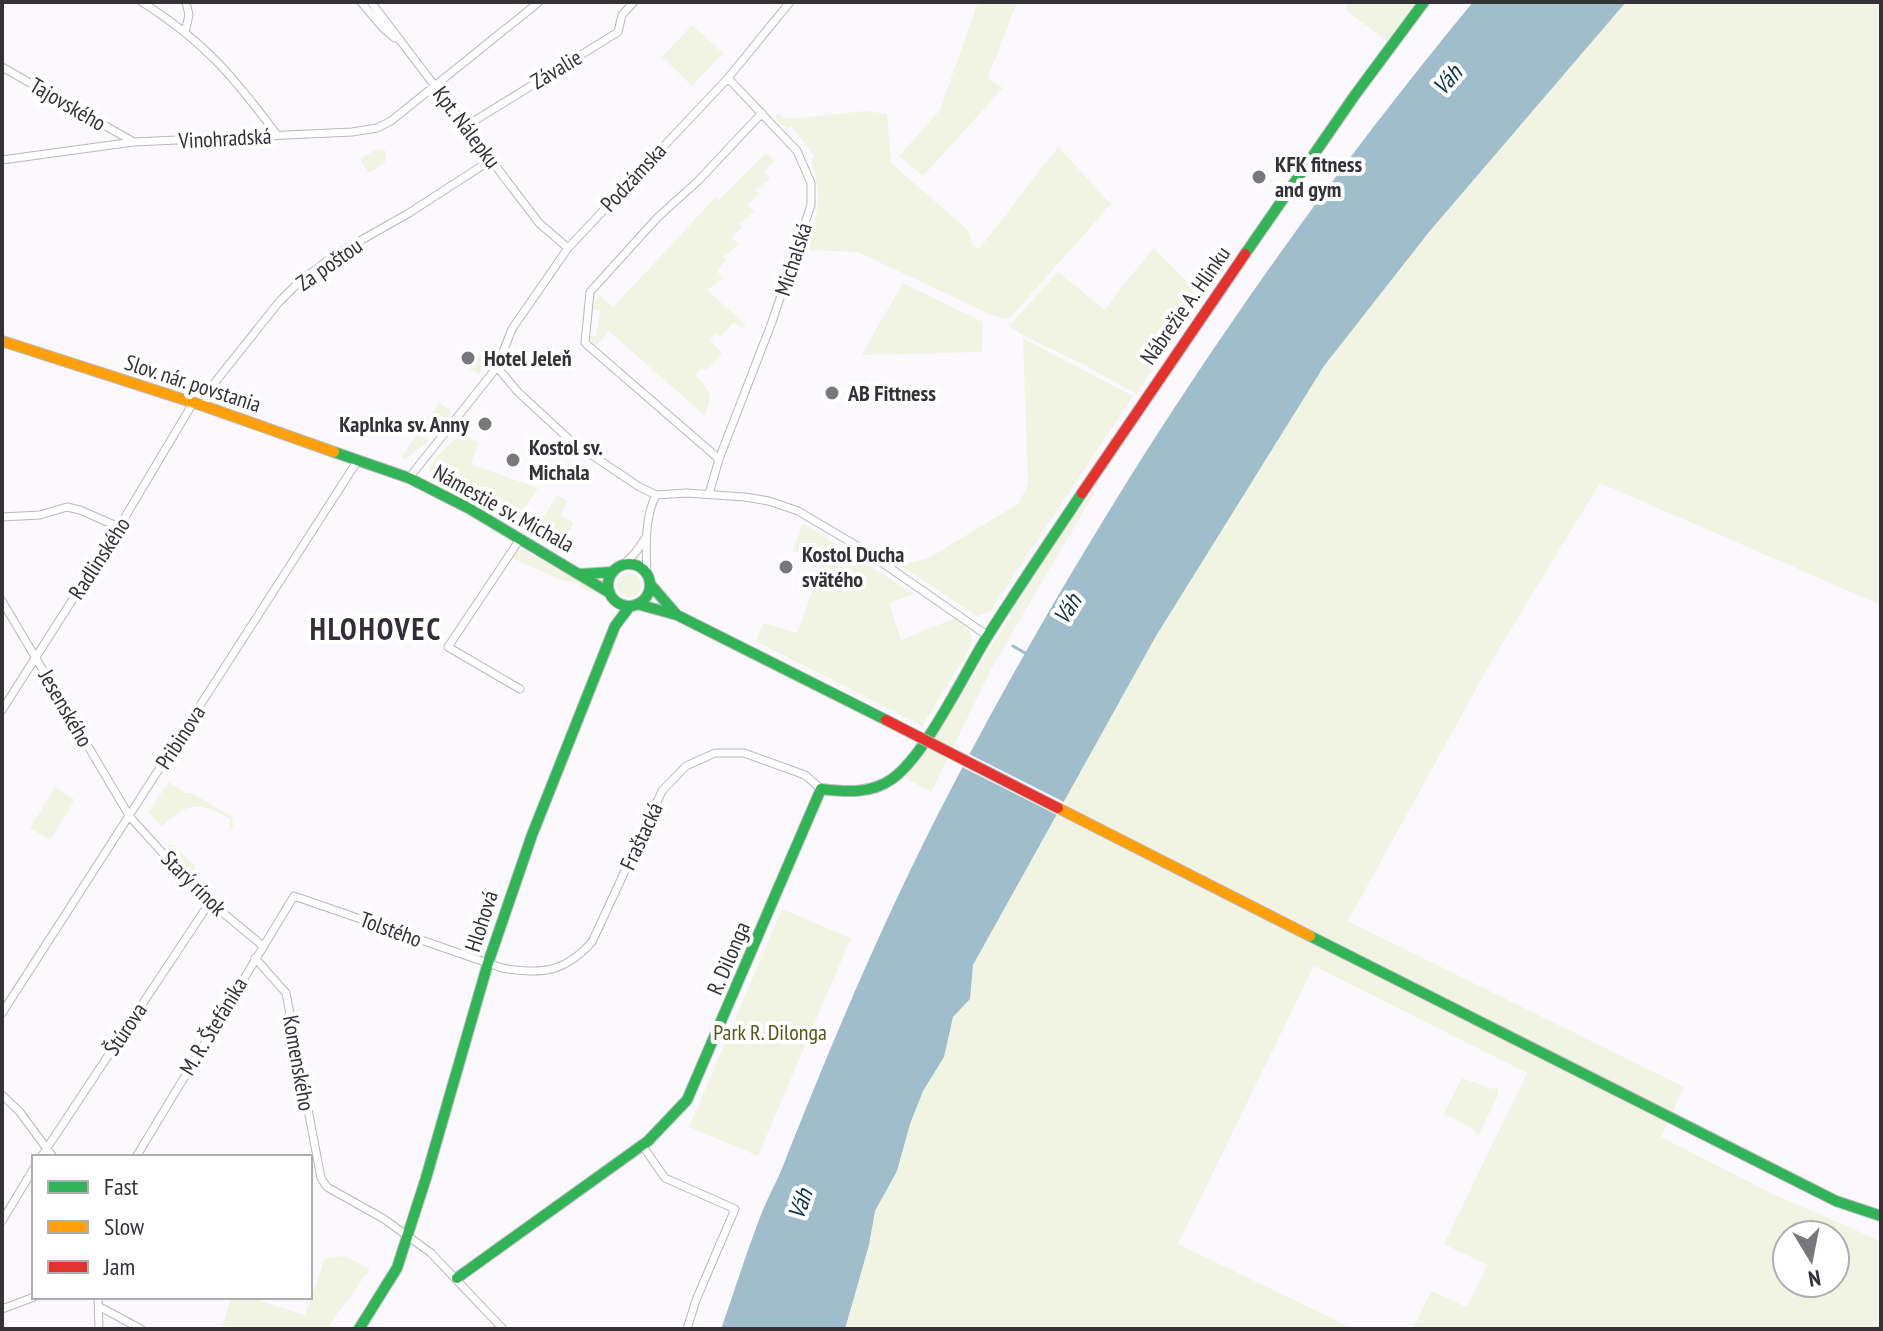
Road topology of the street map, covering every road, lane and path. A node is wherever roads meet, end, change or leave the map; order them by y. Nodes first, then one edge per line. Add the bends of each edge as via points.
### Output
1 (142, 2) edge
2 (186, 2) edge
3 (361, 2) edge
4 (371, 2) edge
5 (539, 2) edge
6 (634, 2) edge
7 (790, 2) edge
8 (1424, 2) edge
9 (185, 32) junction
10 (403, 45) junction
11 (2, 67) edge
12 (728, 78) junction
13 (434, 85) junction
14 (762, 113) junction
15 (466, 126) junction
16 (277, 135) junction
17 (133, 142) junction
18 (2, 160) edge
19 (491, 160) junction
20 (568, 248) junction
21 (2, 341) edge
22 (497, 367) junction
23 (198, 405) junction
24 (719, 459) junction
25 (358, 460) junction
26 (371, 464) joint
27 (409, 478) junction
28 (709, 494) junction
29 (656, 495) junction
30 (2, 517) edge
31 (119, 527) junction
32 (647, 535) junction
33 (520, 539) junction
34 (618, 569) junction
35 (579, 573) junction
36 (648, 580) junction
37 (612, 597) junction
38 (2, 601) edge
39 (634, 605) junction
40 (677, 615) junction
41 (615, 626) junction
42 (988, 636) junction
43 (35, 655) junction
44 (520, 689) dead end
45 (2, 710) edge
46 (821, 789) junction
47 (130, 817) junction
48 (294, 896) joint
49 (210, 902) junction
50 (263, 946) junction
51 (255, 958) junction
52 (488, 963) junction
53 (2, 1013) edge
54 (2, 1095) edge
55 (642, 1145) junction
56 (47, 1147) junction
57 (42, 1155) edge
58 (52, 1155) edge
59 (137, 1155) edge
60 (32, 1171) edge
61 (1881, 1219) edge
62 (2, 1221) edge
63 (407, 1236) junction
64 (457, 1278) junction
65 (32, 1298) edge
66 (98, 1299) edge
67 (100, 1307) junction
68 (2, 1309) edge
69 (99, 1329) edge
70 (141, 1329) edge
71 (359, 1329) edge
72 (503, 1329) edge
73 (687, 1329) edge

1 - 9 street
2 - 9 street
3 - 10 street
4 - 10 street, Kpt. Nálepku
5 - 13 street, Vinohradská
6 - 15 street, Závalie via 622,15 618,32
7 - 12 street, Podzámska
8 - 42 main road, Nábrežie A. Hlinku via 1136,411
9 - 16 street via 234,77
10 - 13 street, Kpt. Nálepku
11 - 17 street, Tajovského
12 - 14 street, Michalská
12 - 20 street, Podzámska
13 - 15 street, Kpt. Nálepku
13 - 16 street, Vinohradská via 377,128
14 - 24 street, Michalská via 805,164 812,195 772,322
14 - 24 street, Podzámska via 590,292 585,343
15 - 19 street, Kpt. Nálepku
16 - 17 street, Vinohradská
17 - 18 street, Vinohradská
19 - 20 street, Kpt. Nálepku via 539,223
19 - 23 street, Za poštou via 299,282
20 - 22 street, Podzámska via 512,329
21 - 23 main road, Slov. nár. povstania
22 - 27 street, Námestie sv. Michala
22 - 29 street via 571,441
23 - 25 main road, Slov. nár. povstania
23 - 31 street, Radlinského
24 - 28 street, Michalská
25 - 26 main road, Slov. nár. povstania
25 - 47 street, Pribinova
26 - 27 main road, Námestie sv. Michala
27 - 33 main road, Námestie sv. Michala
28 - 29 street
28 - 42 street via 769,501 812,518
29 - 32 street
30 - 31 street via 67,507
31 - 43 street, Radlinského
32 - 34 street
32 - 36 street
33 - 35 main road, Námestie sv. Michala
33 - 44 street via 448,647
34 - 35 main road, Námestie sv. Michala
34 - 36 main road via 639,567
34 - 37 main road via 608,582
35 - 37 main road, Námestie sv. Michala
36 - 39 main road via 647,595
36 - 40 main road
37 - 39 main road
37 - 41 main road, Hlohová
38 - 43 street, Jesenského
39 - 40 main road
39 - 41 main road, Hlohová
40 - 61 main road, bridge via 1732,1150
41 - 52 main road, Hlohová
42 - 46 main road, Nábrežie A. Hlinku via 901,775 878,789 851,794
43 - 45 street, Radlinského
43 - 47 street, Jesenského
46 - 52 street, Fraštacká via 805,775 754,755 724,752 696,760 662,791 592,942 579,957 565,966 533,971
46 - 55 main road, R. Dilonga via 687,1100
47 - 49 street, Starý rínok
47 - 53 street, Pribinova
48 - 50 street, M. R. Štefánika
48 - 52 street, Tolstého
49 - 50 street, Starý rínok
49 - 56 street, Štúrova
50 - 51 street, M. R. Štefánika
51 - 59 street, M. R. Štefánika
51 - 63 street, Komenského via 286,993 321,1178 327,1187
52 - 63 main road, Hlohová
54 - 56 street
55 - 64 main road, R. Dilonga
55 - 73 street via 665,1178 735,1209
56 - 57 street, Štúrova
56 - 58 street
60 - 62 street
63 - 64 street
63 - 71 main road, Hlohová via 394,1275
64 - 72 street
65 - 68 street
66 - 67 street
67 - 69 street
67 - 70 street

